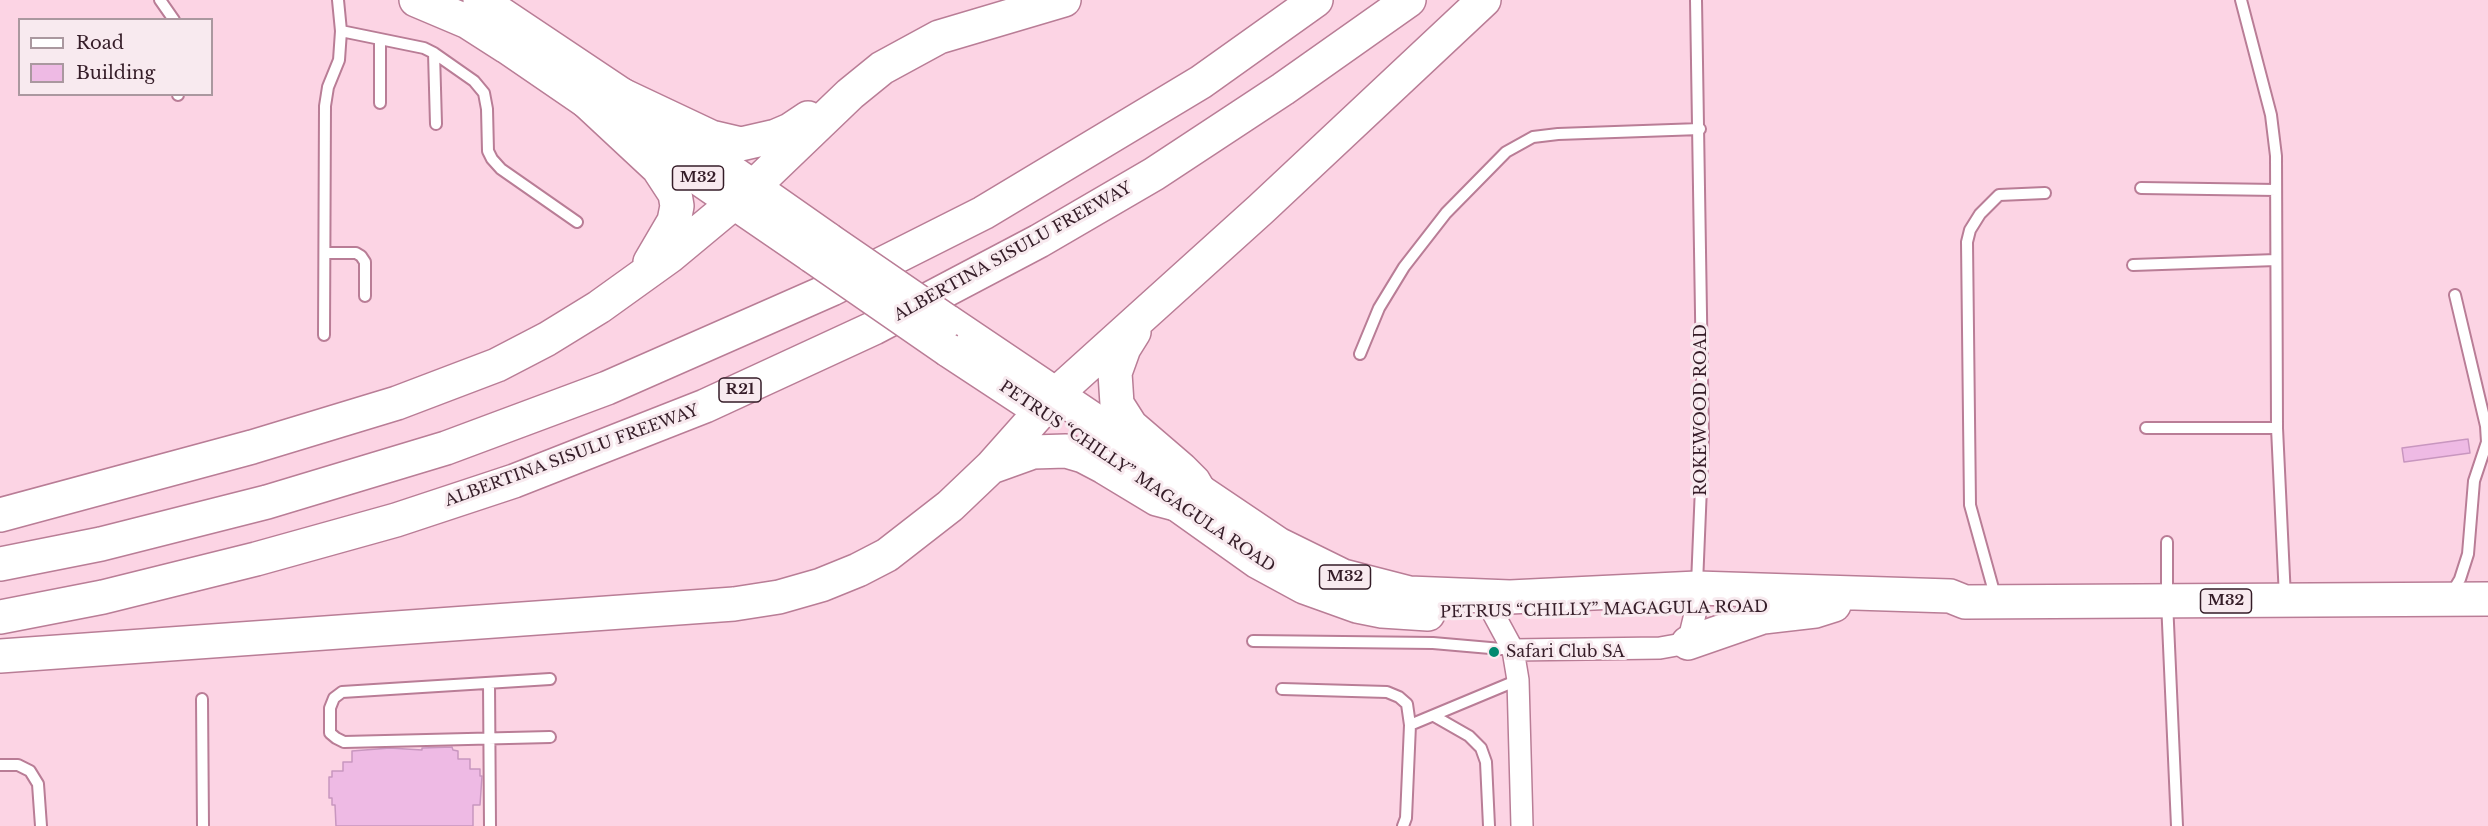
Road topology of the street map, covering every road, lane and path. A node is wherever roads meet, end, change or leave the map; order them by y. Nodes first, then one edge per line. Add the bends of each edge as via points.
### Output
1 (160, 0) edge
2 (338, 0) edge
3 (416, 0) edge
4 (480, 0) edge
5 (1064, 0) edge
6 (1316, 0) edge
7 (1409, 0) edge
8 (1484, 0) edge
9 (1696, 0) edge
10 (2241, 0) edge
11 (174, 18) edge
12 (341, 31) junction
13 (380, 39) junction
14 (434, 53) junction
15 (849, 94) junction
16 (622, 95) junction
17 (585, 100) junction
18 (380, 104) dead end
19 (436, 124) dead end
20 (1700, 129) junction
21 (2140, 188) dead end
22 (2276, 190) junction
23 (2045, 193) dead end
24 (743, 195) junction
25 (577, 222) dead end
26 (325, 253) junction
27 (2276, 260) junction
28 (2133, 265) dead end
29 (641, 276) junction
30 (2455, 295) dead end
31 (365, 296) dead end
32 (1146, 312) junction
33 (324, 335) dead end
34 (1360, 354) dead end
35 (1047, 402) junction
36 (2277, 428) junction
37 (2146, 429) dead end
38 (992, 466) junction
39 (1189, 499) junction
40 (0, 515) edge
41 (2167, 542) dead end
42 (0, 564) edge
43 (1697, 599) junction
44 (2488, 599) edge
45 (2447, 600) junction
46 (2285, 601) junction
47 (1965, 602) junction
48 (1997, 602) junction
49 (2167, 602) junction
50 (1834, 605) junction
51 (1493, 613) junction
52 (0, 617) edge
53 (1253, 641) dead end
54 (1688, 643) junction
55 (1513, 650) junction
56 (0, 656) edge
57 (550, 679) dead end
58 (1518, 680) junction
59 (489, 683) junction
60 (1282, 689) dead end
61 (202, 699) dead end
62 (1434, 716) junction
63 (1410, 725) junction
64 (550, 737) dead end
65 (490, 738) junction
66 (0, 765) edge
67 (41, 826) edge
68 (202, 826) edge
69 (490, 826) edge
70 (1403, 826) edge
71 (1489, 826) edge
72 (1522, 826) edge
73 (2177, 826) edge

1 - 11 lane
2 - 12 lane
3 - 17 main road, PETRUS “CHILLY” MAGAGULA ROAD / M32 via 468,22
4 - 16 main road, PETRUS “CHILLY” MAGAGULA ROAD / M32
5 - 15 main road via 939,37 882,68
6 - 42 main road via 1201,81 983,213 832,289 607,388 446,448 267,502 101,544
7 - 52 main road, ALBERTINA SISULU FREEWAY / R21 via 1154,174 1039,241 874,328 705,406 514,481 396,520 103,597
8 - 32 main road
9 - 20 lane, ROKEWOOD ROAD
10 - 22 lane via 2271,115
12 - 13 lane
12 - 26 lane via 339,60 325,106
13 - 14 lane
13 - 18 lane
14 - 19 lane
14 - 25 lane via 474,81 484,93 488,151 492,159
15 - 16 main road via 830,102 790,130 741,144 711,137
15 - 24 main road
16 - 24 main road, PETRUS “CHILLY” MAGAGULA ROAD / M32
17 - 24 main road, PETRUS “CHILLY” MAGAGULA ROAD / M32
17 - 29 main road via 658,168 675,194 674,221
20 - 34 lane via 1558,134 1533,137 1506,152 1446,213 1404,267 1379,308
20 - 43 lane, ROKEWOOD ROAD via 1703,438
21 - 22 lane
22 - 27 lane
23 - 48 lane via 1999,195 1980,214 1967,242 1970,505
24 - 29 main road
24 - 35 main road, PETRUS “CHILLY” MAGAGULA ROAD / M32, bridge
26 - 31 lane via 361,256 365,262
26 - 33 lane
27 - 28 lane
27 - 36 lane
29 - 40 main road via 547,339 454,384 252,447
30 - 45 lane via 2487,442 2474,481 2468,554 2460,579
32 - 35 main road
32 - 39 main road via 1118,360 1114,385 1117,404 1131,426 1194,482
35 - 38 main road
35 - 39 main road, PETRUS “CHILLY” MAGAGULA ROAD / M32
36 - 37 lane
36 - 46 lane
38 - 39 main road via 1033,452 1066,451 1104,467 1157,499
38 - 56 main road via 951,506 887,555 821,585 779,597 650,612
39 - 43 main road, PETRUS “CHILLY” MAGAGULA ROAD / M32 via 1343,576 1409,593
39 - 51 main road, PETRUS “CHILLY” MAGAGULA ROAD / M32 via 1258,562 1328,597 1410,614
41 - 49 lane
43 - 47 main road, PETRUS “CHILLY” MAGAGULA ROAD / M32 via 1950,596
43 - 50 main road, PETRUS “CHILLY” MAGAGULA ROAD / M32
43 - 51 main road, PETRUS “CHILLY” MAGAGULA ROAD / M32
43 - 54 street, ROKEWOOD ROAD
44 - 45 main road, PETRUS “CHILLY” MAGAGULA ROAD / M32
45 - 46 main road, PETRUS “CHILLY” MAGAGULA ROAD / M32
46 - 49 main road, PETRUS “CHILLY” MAGAGULA ROAD / M32
47 - 48 main road, PETRUS “CHILLY” MAGAGULA ROAD / M32
47 - 50 main road, PETRUS “CHILLY” MAGAGULA ROAD / M32 via 1951,608
48 - 49 main road, PETRUS “CHILLY” MAGAGULA ROAD / M32
49 - 73 lane
50 - 54 main road via 1763,617
51 - 55 street
53 - 55 lane via 1433,643
54 - 55 street via 1660,648
55 - 58 street
57 - 59 lane
58 - 62 lane
58 - 72 street
59 - 65 lane
59 - 65 lane via 342,692 330,708 330,733 344,742
60 - 63 lane via 1387,692 1407,704
61 - 68 lane
62 - 63 lane
62 - 71 lane via 1481,748 1486,762
63 - 70 lane
64 - 65 lane
65 - 69 lane
66 - 67 lane via 18,765 30,771 38,784

